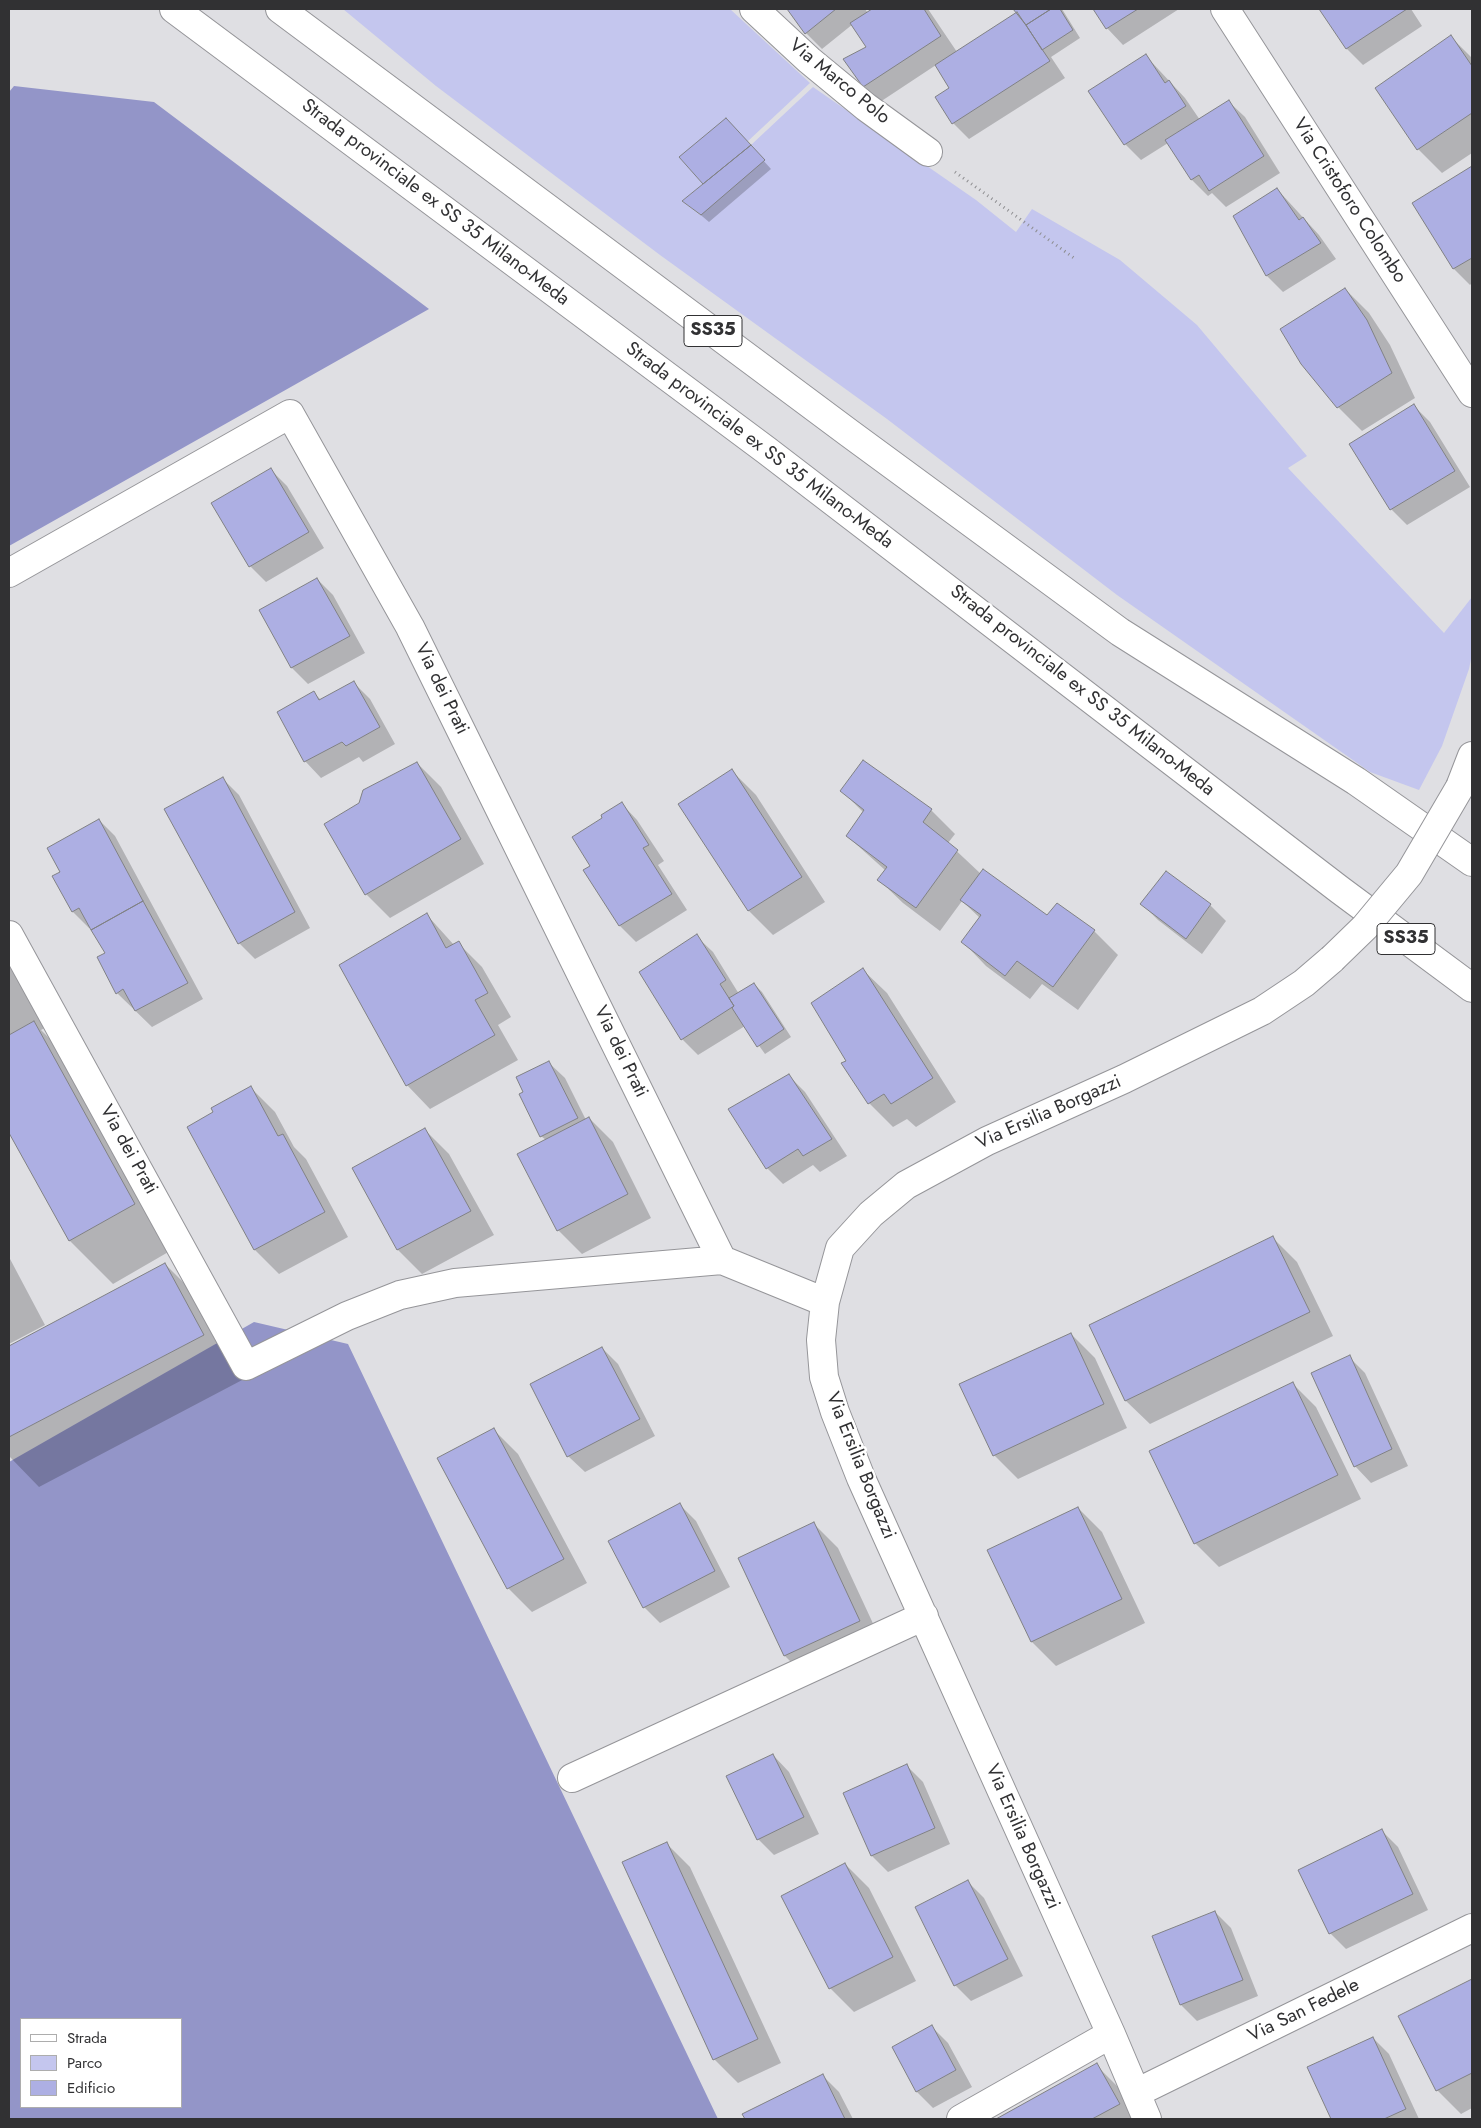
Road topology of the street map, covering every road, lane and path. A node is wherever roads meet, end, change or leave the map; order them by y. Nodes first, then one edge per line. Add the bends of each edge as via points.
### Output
1 (174, 9) edge
2 (280, 9) edge
3 (754, 9) edge
4 (1227, 10) edge
5 (928, 152) joint
6 (1074, 258) dead end
7 (1472, 393) edge
8 (9, 573) edge
9 (1472, 756) edge
10 (1468, 858) edge
11 (9, 934) edge
12 (1472, 988) edge
13 (722, 1260) junction
14 (825, 1302) junction
15 (924, 1616) junction
16 (572, 1778) dead end
17 (1472, 1928) edge
18 (1111, 2034) junction
19 (1140, 2111) edge
20 (960, 2119) edge

1 - 12 main road, Strada provinciale ex SS 35 Milano-Meda / SS35 via 766,450
2 - 10 main road, SS35 via 1120,632 1356,781
3 - 5 main road, Via Marco Polo via 866,107
4 - 7 main road, Via Cristoforo Colombo
5 - 6 path
8 - 13 main road, Via dei Prati via 290,414 410,627
9 - 14 main road, Via Ersilia Borgazzi, bridge via 1460,787 1409,874 1364,927 1304,983 1262,1011 987,1141 906,1185 871,1214 840,1248
11 - 13 main road, Via dei Prati via 246,1366 347,1316 400,1295 455,1283
13 - 14 main road
14 - 15 main road, Via Ersilia Borgazzi via 820,1340 824,1377 835,1412 861,1478
15 - 16 main road
15 - 18 main road, Via Ersilia Borgazzi
17 - 19 main road, Via San Fedele
18 - 19 main road, Via Ersilia Borgazzi
18 - 20 main road

